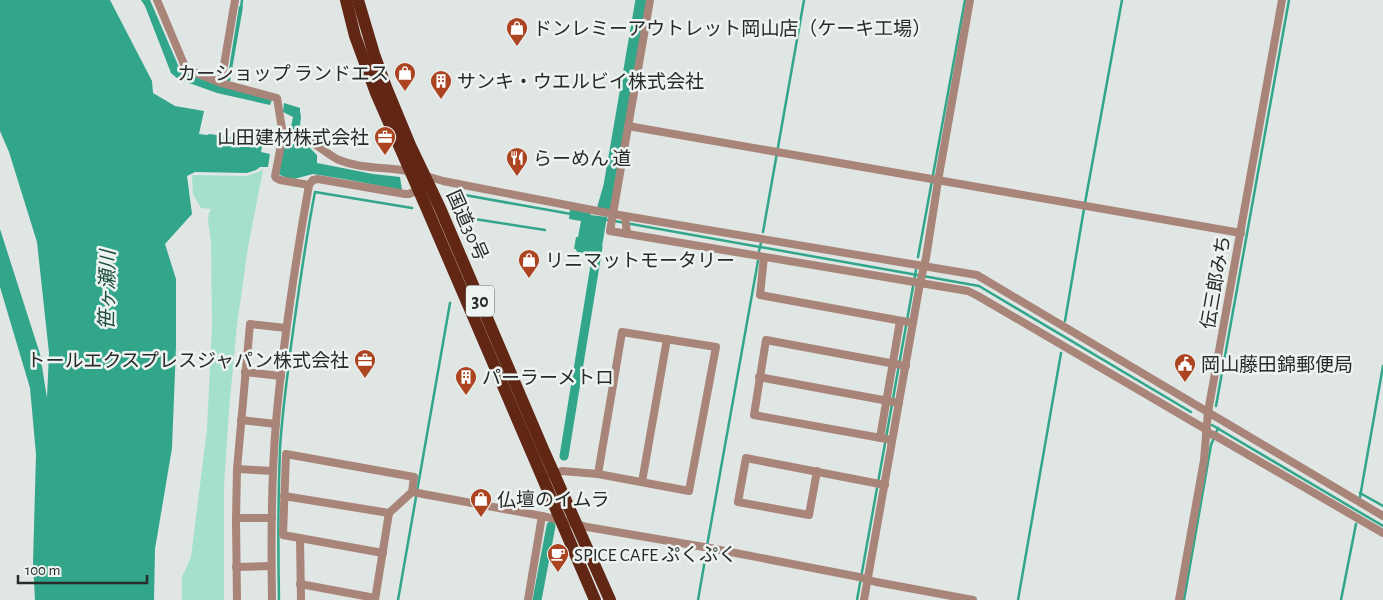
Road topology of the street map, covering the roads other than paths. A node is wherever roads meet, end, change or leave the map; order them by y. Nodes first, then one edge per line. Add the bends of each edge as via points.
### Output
1 (157, 0) edge
2 (235, 0) edge
3 (346, 0) edge
4 (358, 0) edge
5 (650, 0) edge
6 (970, 0) edge
7 (1282, 0) edge
8 (225, 84) junction
9 (628, 126) junction
10 (286, 136) junction
11 (410, 172) junction
12 (934, 180) junction
13 (424, 183) junction
14 (309, 185) junction
15 (613, 215) junction
16 (626, 217) junction
17 (627, 232) junction
18 (1241, 233) junction
19 (764, 257) junction
20 (923, 269) junction
21 (917, 282) junction
22 (907, 322) junction
23 (286, 328) junction
24 (667, 339) junction
25 (899, 365) junction
26 (245, 372) junction
27 (281, 376) junction
28 (760, 378) junction
29 (892, 402) junction
30 (1208, 412) junction
31 (241, 420) junction
32 (276, 424) junction
33 (1211, 433) junction
34 (886, 439) junction
35 (237, 469) junction
36 (273, 471) junction
37 (817, 471) junction
38 (554, 474) junction
39 (598, 474) junction
40 (542, 479) junction
41 (642, 482) junction
42 (880, 484) junction
43 (416, 493) junction
44 (284, 496) junction
45 (1350, 506) junction
46 (389, 513) junction
47 (542, 516) junction
48 (1383, 516) edge
49 (236, 518) junction
50 (272, 518) junction
51 (560, 521) junction
52 (578, 525) junction
53 (1383, 533) edge
54 (300, 538) junction
55 (383, 552) junction
56 (271, 566) junction
57 (236, 567) junction
58 (864, 579) junction
59 (300, 584) junction
60 (375, 599) edge
61 (237, 600) edge
62 (272, 600) edge
63 (301, 600) edge
64 (528, 600) edge
65 (595, 600) edge
66 (610, 600) edge
67 (864, 600) edge
68 (973, 600) edge
69 (1179, 600) edge

1 - 8 street via 186,68
2 - 8 street
3 - 11 highway, 国道30号 / 30 via 373,85
4 - 13 highway, 国道30号 / 30 via 374,54
5 - 9 street
6 - 12 street
7 - 18 street, 伝三郎みち
8 - 10 street via 277,98
9 - 12 street
9 - 15 street
10 - 11 street via 312,142 338,160
10 - 14 street via 279,154 276,178
11 - 13 highway, 国道30号 / 30
12 - 18 street
12 - 20 street
13 - 14 street via 405,194 318,179
13 - 15 street via 443,181
13 - 38 highway, 国道30号 / 30
13 - 40 highway, 国道30号 / 30
14 - 23 street
15 - 16 street
15 - 17 street via 610,231
16 - 17 street
16 - 20 street
17 - 19 street
18 - 30 street, 伝三郎みち
19 - 21 street
19 - 22 street via 760,296
20 - 21 street
20 - 30 street via 977,274
21 - 22 street
21 - 33 street via 968,291 978,296
22 - 25 street
22 - 25 street
23 - 26 street via 250,324
23 - 27 street
24 - 39 street via 622,332
24 - 41 street
24 - 41 street via 716,347 689,491
25 - 28 street via 766,340
25 - 29 street
25 - 29 street
26 - 27 street
26 - 31 street
27 - 32 street
28 - 29 street
28 - 34 street via 754,415
29 - 34 street
29 - 34 street
30 - 33 street, 伝三郎みち
30 - 45 street
31 - 32 street
31 - 35 street
32 - 36 street
33 - 45 street
33 - 69 street, 伝三郎みち
34 - 42 street
35 - 36 street
35 - 49 street
36 - 50 street
37 - 37 street via 746,458 738,502 809,515
37 - 42 street
38 - 39 street via 568,471
38 - 40 street
38 - 52 highway, 国道30号 / 30
39 - 41 street
40 - 51 highway, 国道30号 / 30
42 - 58 street
43 - 44 street via 414,477 286,454
43 - 46 street
43 - 47 street
44 - 46 street
44 - 54 street via 283,535
45 - 48 street
45 - 53 street
46 - 55 street
47 - 51 street
47 - 64 street
49 - 50 street
49 - 57 street
50 - 56 street
51 - 52 street
51 - 65 highway, 国道30号 / 30
52 - 58 street
52 - 66 highway, 国道30号 / 30
54 - 55 street
54 - 59 street
55 - 60 street
56 - 57 street
56 - 62 street
57 - 61 street
58 - 67 street
58 - 68 street
59 - 60 street
59 - 63 street

